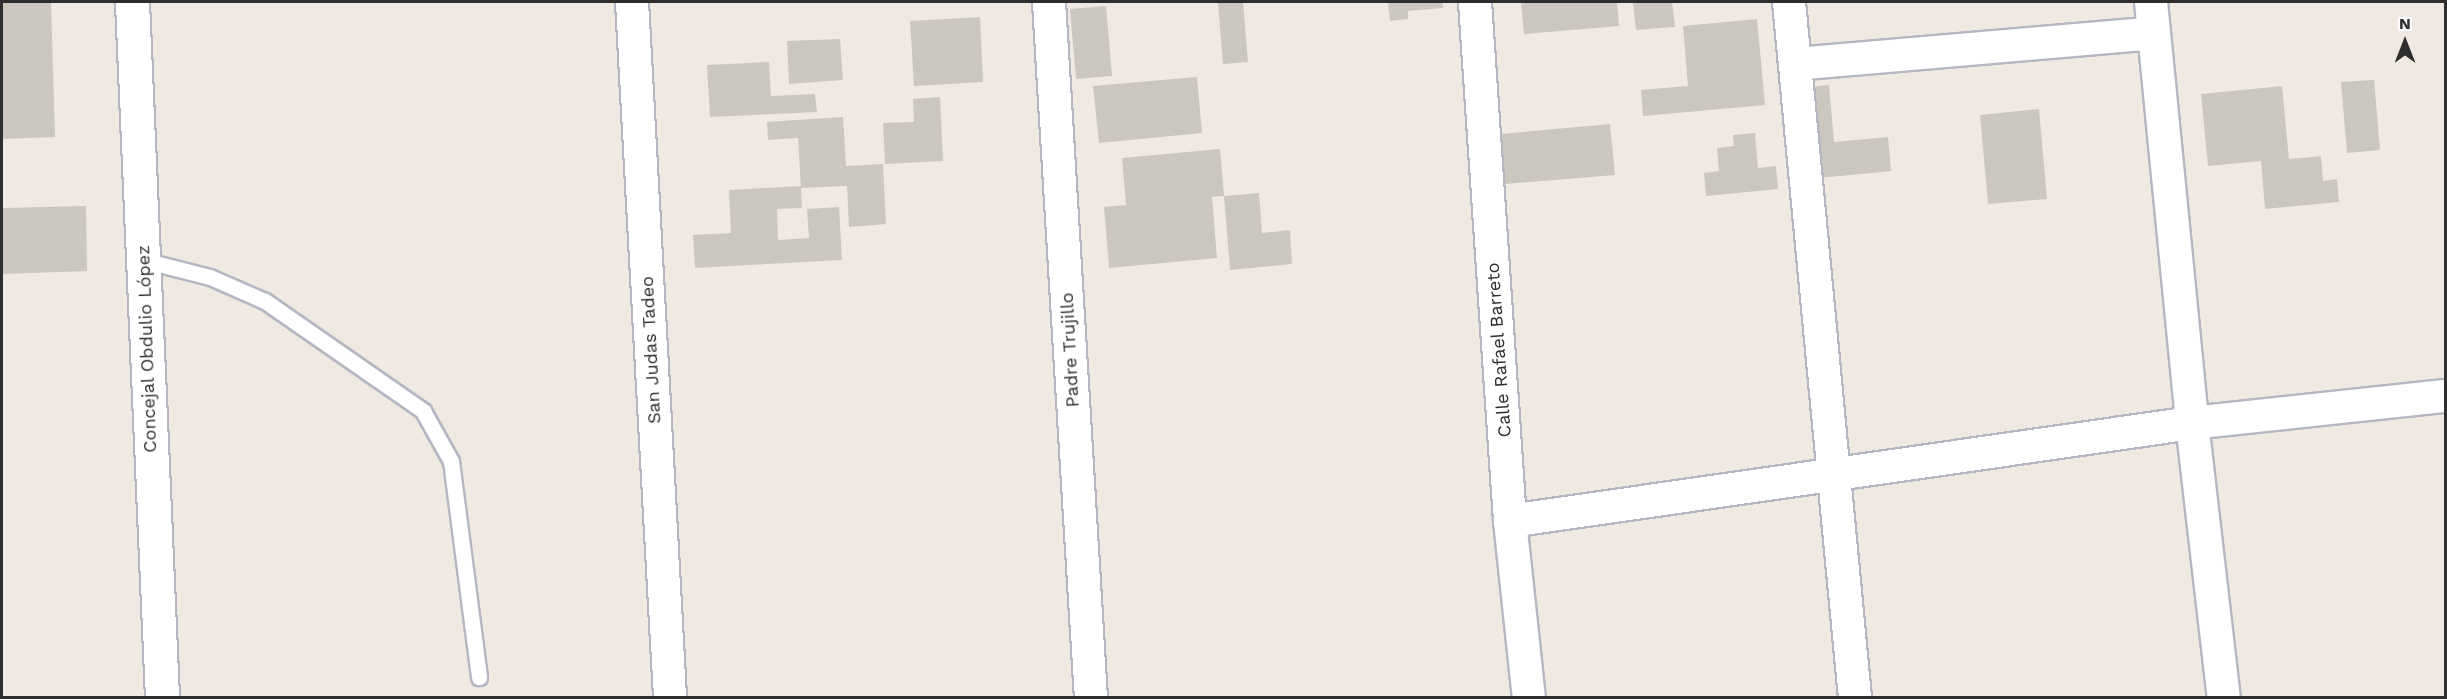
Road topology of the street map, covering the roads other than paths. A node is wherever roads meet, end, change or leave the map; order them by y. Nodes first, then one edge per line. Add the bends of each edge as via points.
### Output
1 (132, 2) edge
2 (632, 2) edge
3 (1049, 2) edge
4 (1475, 2) edge
5 (1788, 2) edge
6 (2151, 2) edge
7 (2154, 33) junction
8 (1796, 64) junction
9 (143, 260) junction
10 (2445, 396) edge
11 (2192, 423) junction
12 (1834, 472) junction
13 (1510, 521) junction
14 (478, 677) dead end
15 (162, 698) edge
16 (670, 698) edge
17 (1091, 698) edge
18 (1529, 698) edge
19 (1855, 698) edge
20 (2224, 698) edge

1 - 9 street, Concejal Obdulio López
2 - 16 street, San Judas Tadeo
3 - 17 street, Padre Trujillo
4 - 13 street, Calle Rafael Barreto
5 - 8 street
6 - 7 street
7 - 8 street
7 - 11 street
8 - 12 street
9 - 14 lane via 210,277 265,301 423,411 451,461
9 - 15 street, Concejal Obdulio López
10 - 11 street
11 - 12 street
11 - 20 street
12 - 13 street
12 - 19 street
13 - 18 street, Calle Rafael Barreto

